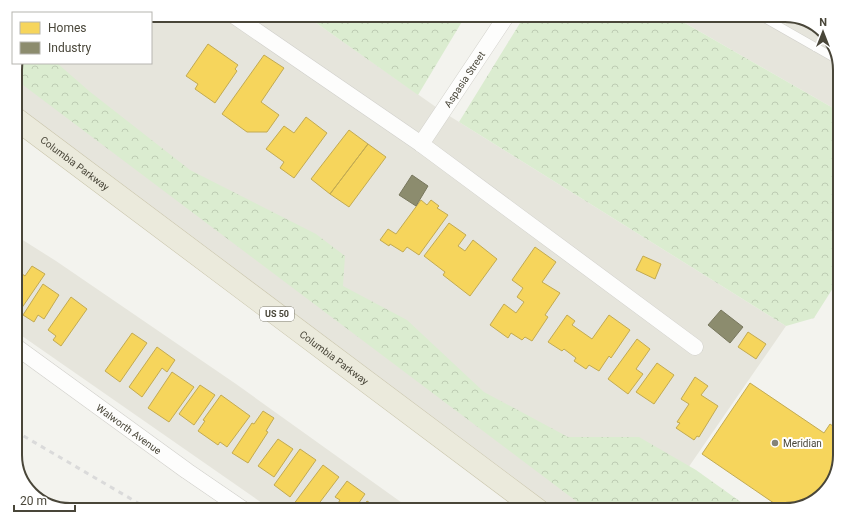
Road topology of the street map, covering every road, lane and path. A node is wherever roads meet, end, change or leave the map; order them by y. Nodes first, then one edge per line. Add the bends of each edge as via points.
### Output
1 (242, 22) edge
2 (502, 22) edge
3 (771, 22) edge
4 (830, 56) edge
5 (22, 123) edge
6 (421, 144) junction
7 (695, 347) dead end
8 (22, 351) edge
9 (234, 503) edge
10 (529, 503) edge

1 - 6 street
2 - 6 street, Aspasia Street
3 - 4 lane
5 - 10 highway, Columbia Parkway / US 50
6 - 7 street
8 - 9 street, Walworth Avenue

